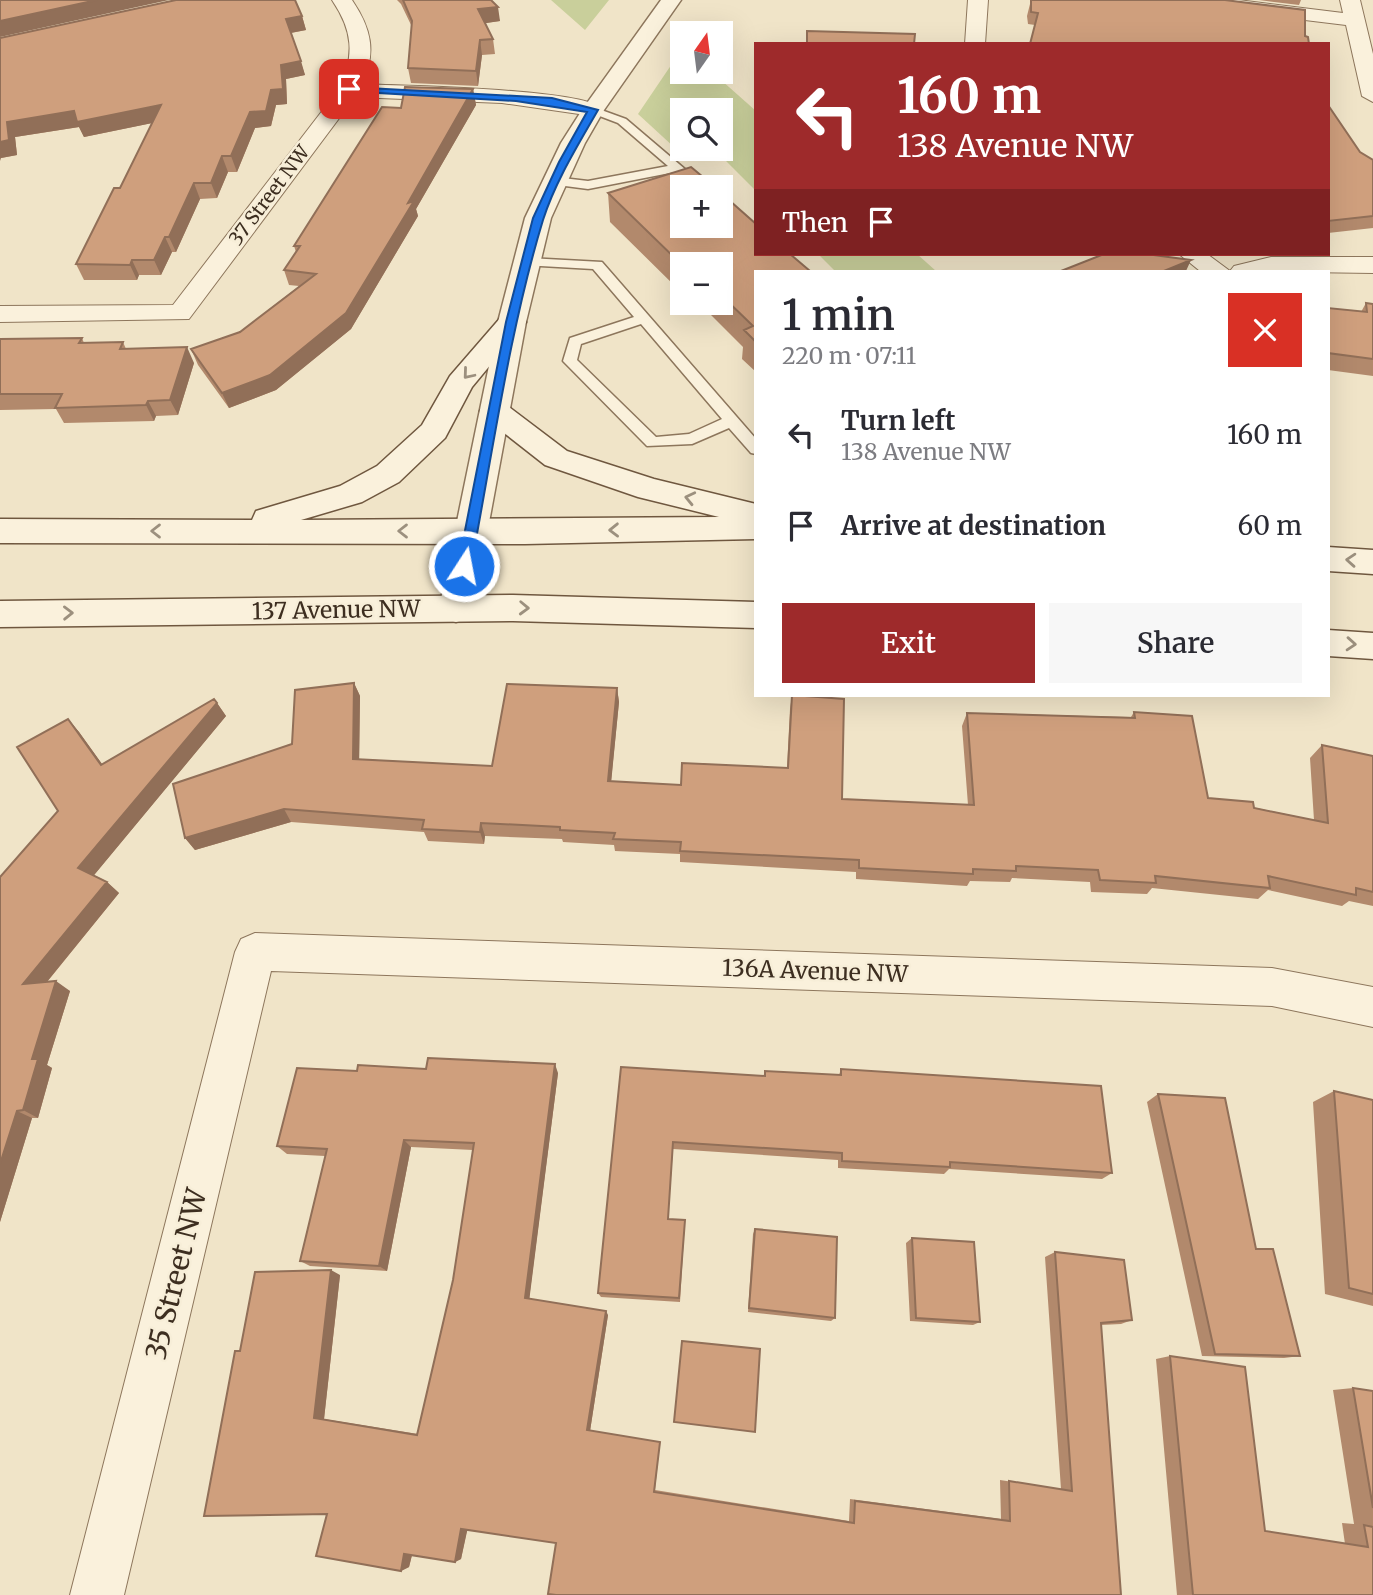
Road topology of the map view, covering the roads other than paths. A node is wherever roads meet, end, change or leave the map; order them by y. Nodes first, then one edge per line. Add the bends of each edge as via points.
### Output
1 (342, 0) edge
2 (671, 0) edge
3 (978, 0) edge
4 (1191, 0) edge
5 (1352, 10) edge
6 (975, 42) edge
7 (349, 89) junction
8 (1373, 96) edge
9 (593, 110) junction
10 (680, 168) junction
11 (687, 175) edge
12 (554, 181) junction
13 (1194, 256) edge
14 (528, 262) junction
15 (1373, 265) edge
16 (1215, 270) edge
17 (1248, 270) edge
18 (0, 314) edge
19 (642, 319) junction
20 (512, 322) junction
21 (495, 411) junction
22 (731, 421) junction
23 (754, 447) edge
24 (754, 515) edge
25 (754, 528) edge
26 (0, 531) edge
27 (224, 531) junction
28 (471, 531) junction
29 (1330, 559) edge
30 (1373, 562) edge
31 (456, 609) junction
32 (0, 614) edge
33 (754, 615) edge
34 (1330, 643) edge
35 (1373, 646) edge
36 (255, 952) joint
37 (1373, 1007) edge
38 (97, 1595) edge

1 - 7 street, 37 Street NW via 355,17 362,43 358,73
2 - 9 main road
3 - 6 street
4 - 5 street
5 - 8 street
7 - 9 street via 552,101
7 - 18 street, 37 Street NW via 180,313
9 - 10 lane via 622,121
9 - 12 main road
10 - 11 lane
10 - 12 lane via 588,185
12 - 14 main road via 538,218
13 - 16 street
14 - 19 lane via 597,265
14 - 20 main road
15 - 17 street via 1271,265
19 - 22 lane
19 - 22 lane via 575,341 570,361 652,442 692,439
20 - 21 main road
20 -> 27 main road via 460,383 434,431 388,474 351,494
24 -> 21 main road via 649,489 556,458
21 - 28 main road
22 - 23 lane
25 -> 28 main road
27 -> 26 main road
28 -> 27 main road
28 - 31 main road
30 -> 29 main road
32 -> 31 main road, 137 Avenue NW
31 -> 33 main road, 137 Avenue NW
34 -> 35 main road
36 - 37 street, 136A Avenue NW via 1272,987
36 - 38 street, 35 Street NW

